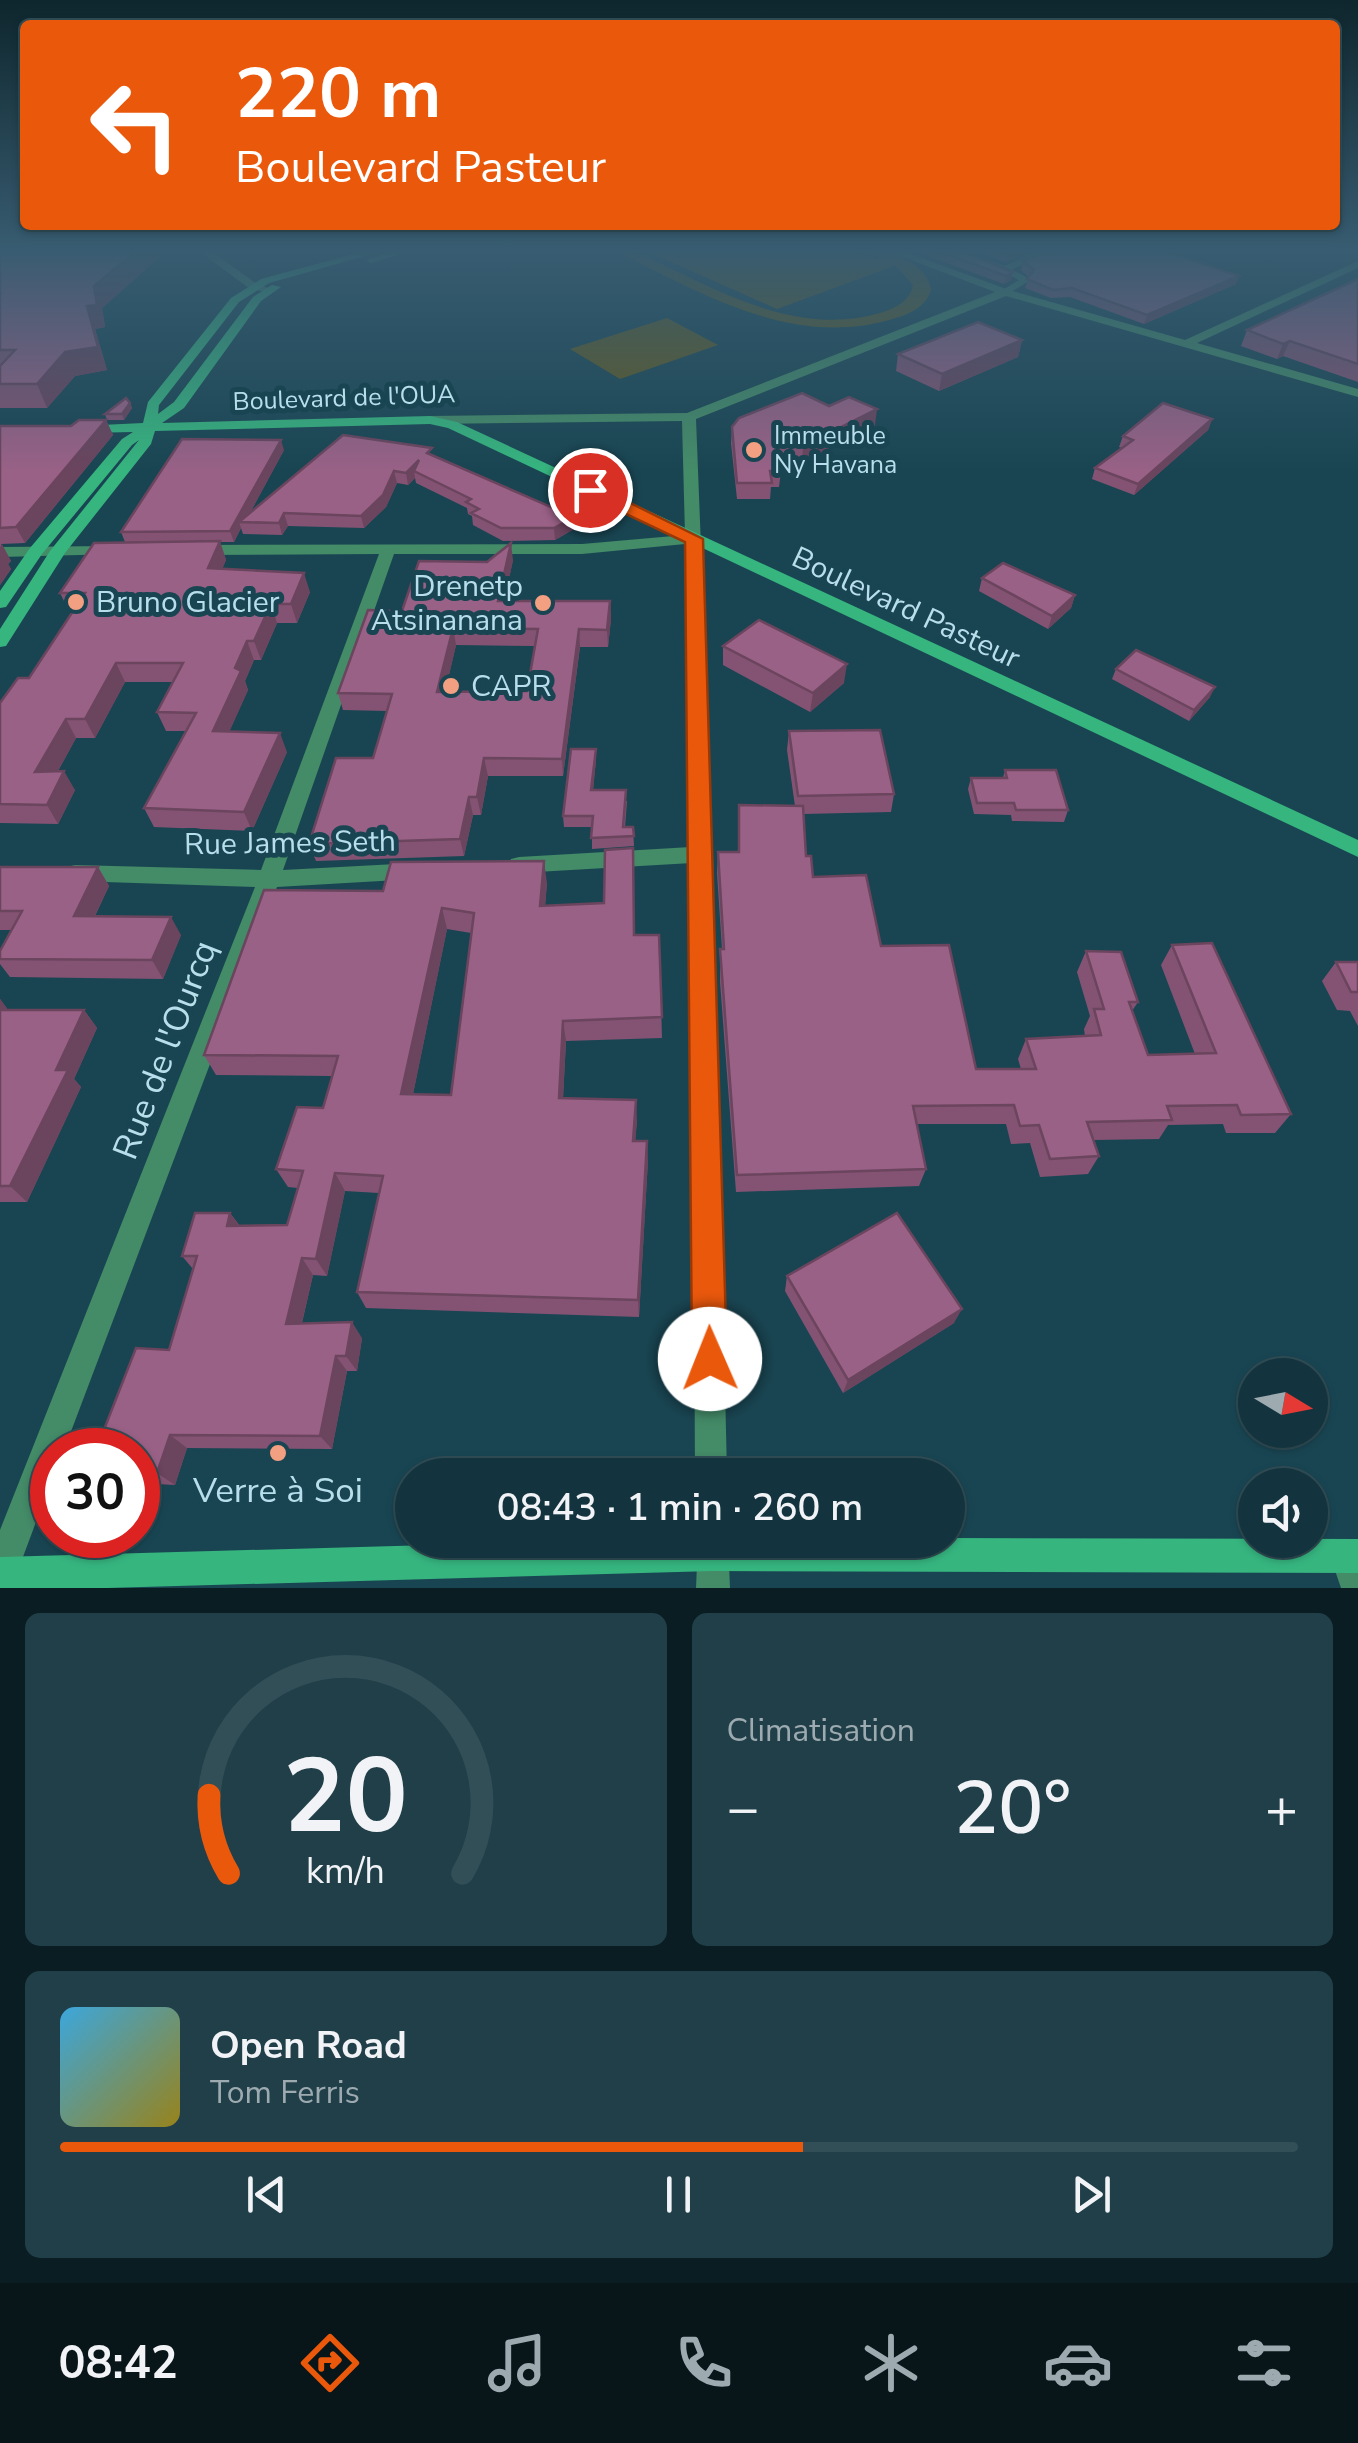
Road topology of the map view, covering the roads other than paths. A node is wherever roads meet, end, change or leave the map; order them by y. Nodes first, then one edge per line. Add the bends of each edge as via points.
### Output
1 (216, 323) edge
2 (239, 323) edge
3 (926, 323) edge
4 (1113, 323) edge
5 (1231, 323) edge
6 (1186, 344) junction
7 (1358, 392) edge
8 (689, 417) junction
9 (430, 420) junction
10 (150, 428) junction
11 (75, 429) edge
12 (694, 539) junction
13 (175, 550) edge
14 (388, 550) junction
15 (36, 551) junction
16 (58, 551) junction
17 (136, 551) edge
18 (0, 552) edge
19 (0, 603) edge
20 (0, 642) edge
21 (1358, 849) edge
22 (702, 854) junction
23 (505, 866) edge
24 (446, 869) edge
25 (58, 872) edge
26 (269, 879) junction
27 (712, 1458) edge
28 (713, 1561) edge
29 (1355, 1566) edge
30 (0, 1573) edge

1 - 10 main road via 153,405
2 - 10 main road via 179,404
3 - 8 street
4 - 6 street
5 - 6 street
6 - 7 street
8 - 9 street, Boulevard de l'OUA
8 - 12 street
9 - 10 main road, Boulevard de l'OUA
9 - 12 main road, Boulevard Pasteur
10 - 11 main road, Boulevard de l'OUA
10 - 15 main road via 127,442
10 - 16 main road
12 - 14 street via 582,549
12 - 21 main road, Boulevard Pasteur
12 - 22 street
13 - 14 street
14 - 26 street, Rue de l'Ourcq
15 - 16 street
15 - 18 street
15 - 19 main road
16 - 17 street
16 - 20 main road
22 - 23 street
22 - 27 street
24 - 26 street, Rue James Seth
25 - 26 street, Rue James Seth
26 - 30 street, Rue de l'Ourcq
28 - 29 main road
28 - 30 main road

